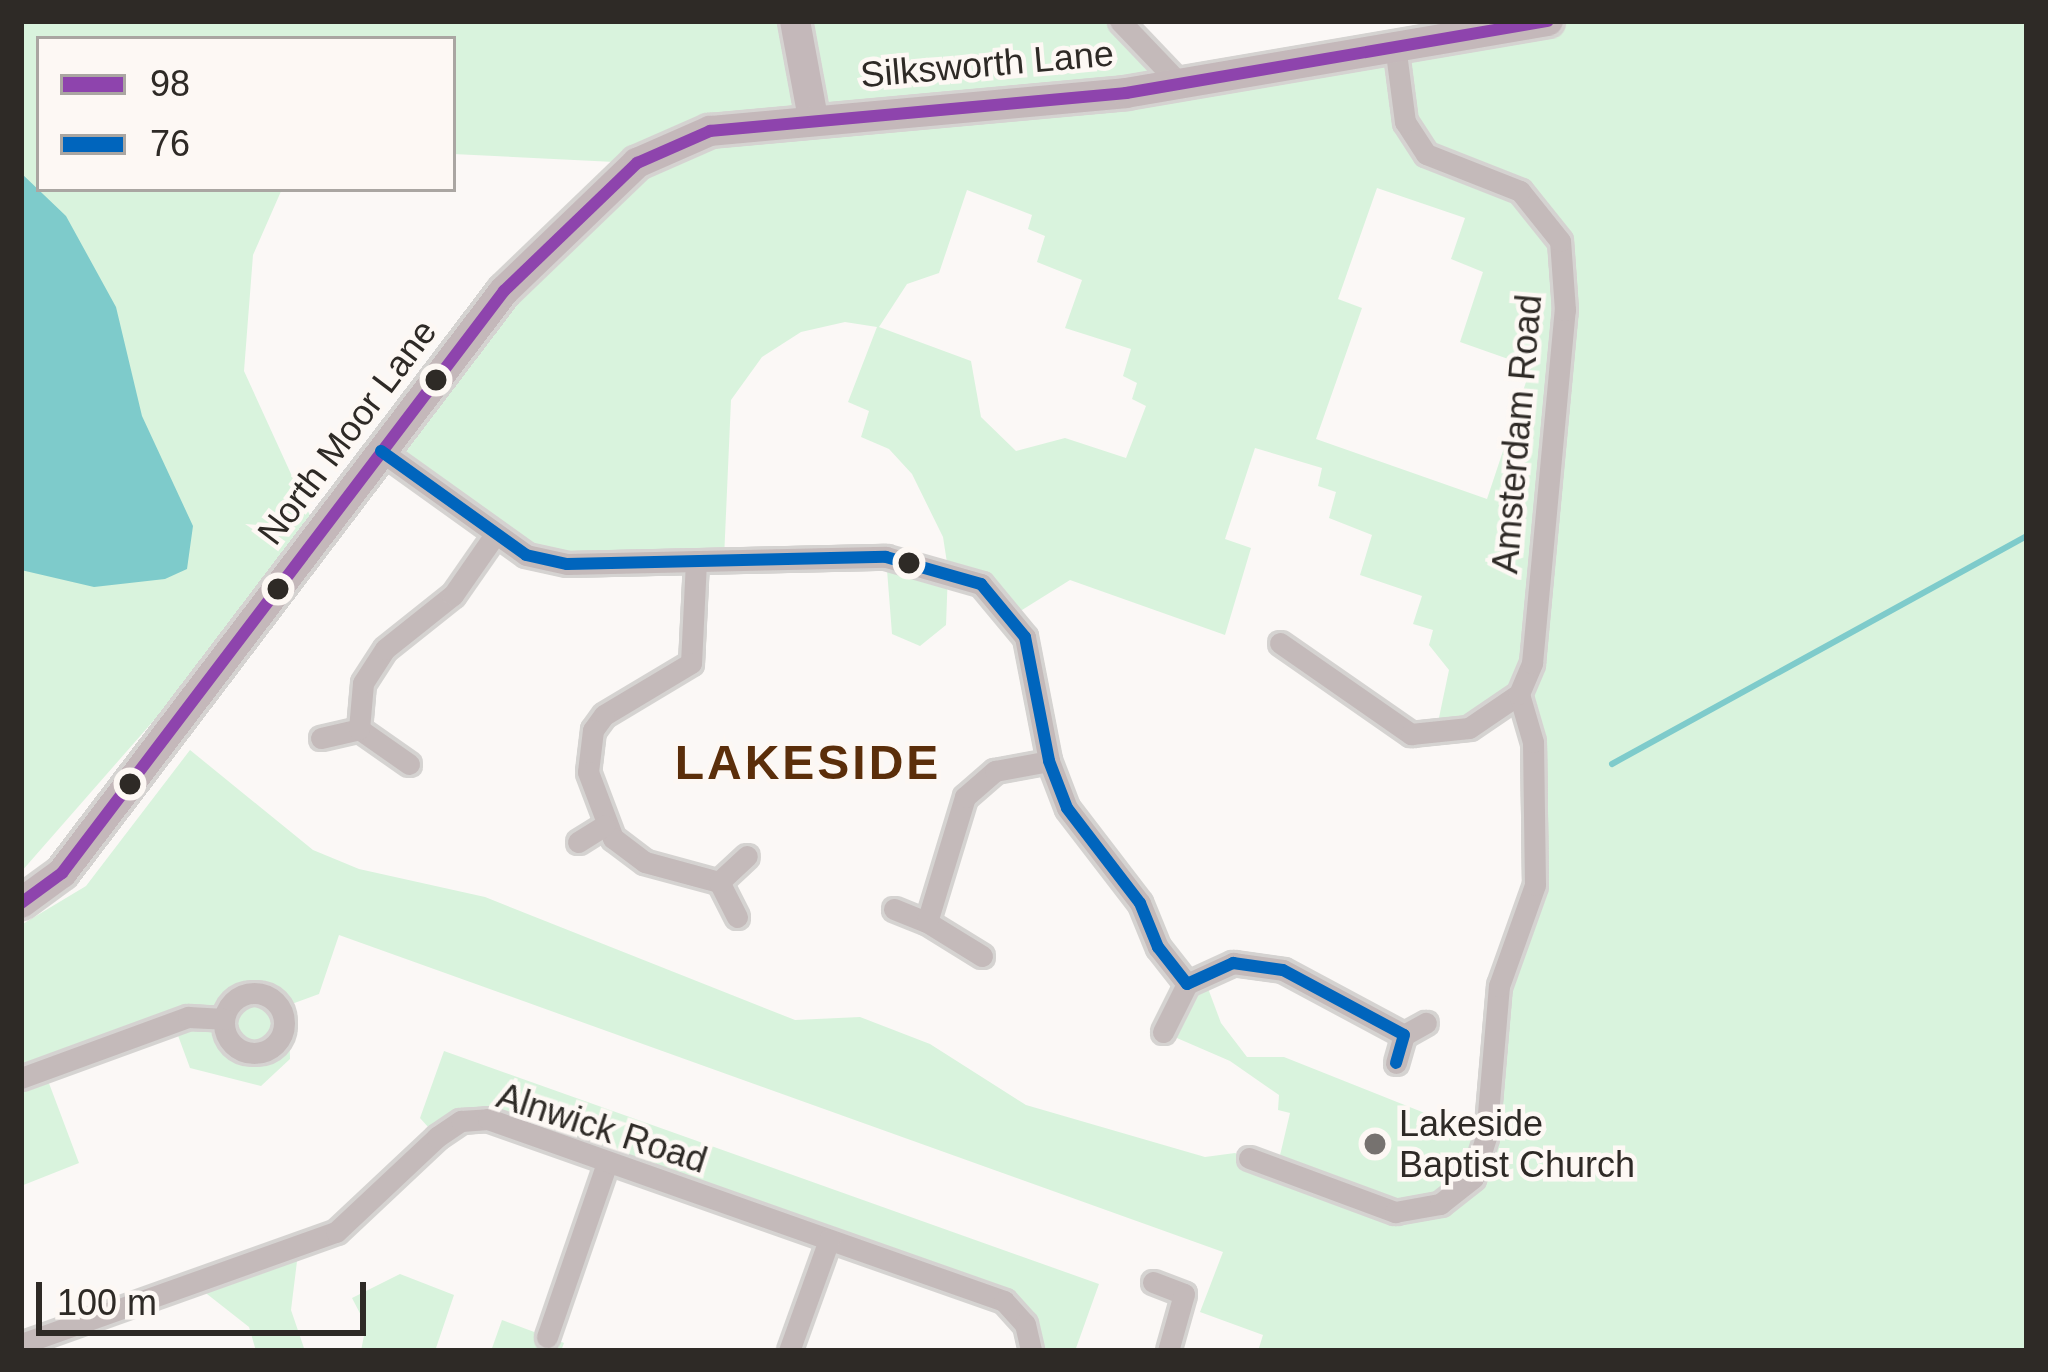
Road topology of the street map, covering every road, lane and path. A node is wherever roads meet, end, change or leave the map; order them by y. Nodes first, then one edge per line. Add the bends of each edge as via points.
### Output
1 (795, 21) edge
2 (1120, 21) edge
3 (1548, 21) edge
4 (1395, 45) junction
5 (1180, 84) junction
6 (813, 118) junction
7 (381, 451) junction
8 (494, 536) junction
9 (696, 561) junction
10 (1280, 643) dead end
11 (1519, 694) junction
12 (359, 729) junction
13 (322, 738) dead end
14 (1049, 761) junction
15 (409, 764) dead end
16 (604, 826) junction
17 (578, 842) dead end
18 (747, 856) dead end
19 (719, 882) junction
20 (21, 903) edge
21 (894, 909) dead end
22 (736, 917) dead end
23 (927, 922) junction
24 (982, 956) dead end
25 (1187, 984) junction
26 (224, 1018) dead end
27 (1426, 1023) dead end
28 (1163, 1032) dead end
29 (1404, 1036) junction
30 (1396, 1063) dead end
31 (21, 1078) edge
32 (1249, 1158) dead end
33 (607, 1163) junction
34 (829, 1240) junction
35 (1153, 1282) dead end
36 (547, 1337) dead end
37 (21, 1344) edge
38 (789, 1351) edge
39 (1031, 1351) edge
40 (1168, 1351) edge

1 - 6 street, Silksworth Lane
2 - 5 street
3 - 4 street, Silksworth Lane
4 - 5 street, Silksworth Lane
4 - 11 street, Amsterdam Road via 1406,122 1426,154 1520,190 1560,242 1565,310 1532,663
5 - 6 street, Silksworth Lane
6 - 7 street, North Moor Lane via 710,131 637,163 504,291
7 - 8 street
7 - 20 street, North Moor Lane via 62,873
8 - 9 street via 526,555 567,564
8 - 12 street via 453,596 373,664 357,706
9 - 14 street via 919,563 981,584 1025,637
9 - 16 street via 692,663 617,703 593,730 588,772
10 - 11 street via 1411,734 1469,728
11 - 32 street, Amsterdam Road via 1533,742 1534,885 1498,986 1486,1137 1473,1178 1441,1204 1395,1212
12 - 13 street
12 - 15 street
14 - 23 street via 995,772 965,797
14 - 25 street via 1066,808 1140,903 1158,946
16 - 17 street
16 - 19 street via 645,862
18 - 19 street
19 - 22 street
21 - 23 street
23 - 24 street
25 - 28 street
25 - 29 street via 1233,963 1260,962
26 - 31 street via 188,1017
27 - 29 street
29 - 30 street
33 - 34 street, Alnwick Road
33 - 36 street
33 - 37 street, Alnwick Road via 488,1119 461,1120 336,1232
34 - 38 street
34 - 39 street, Alnwick Road via 1004,1301 1025,1324
35 - 40 street via 1184,1294

